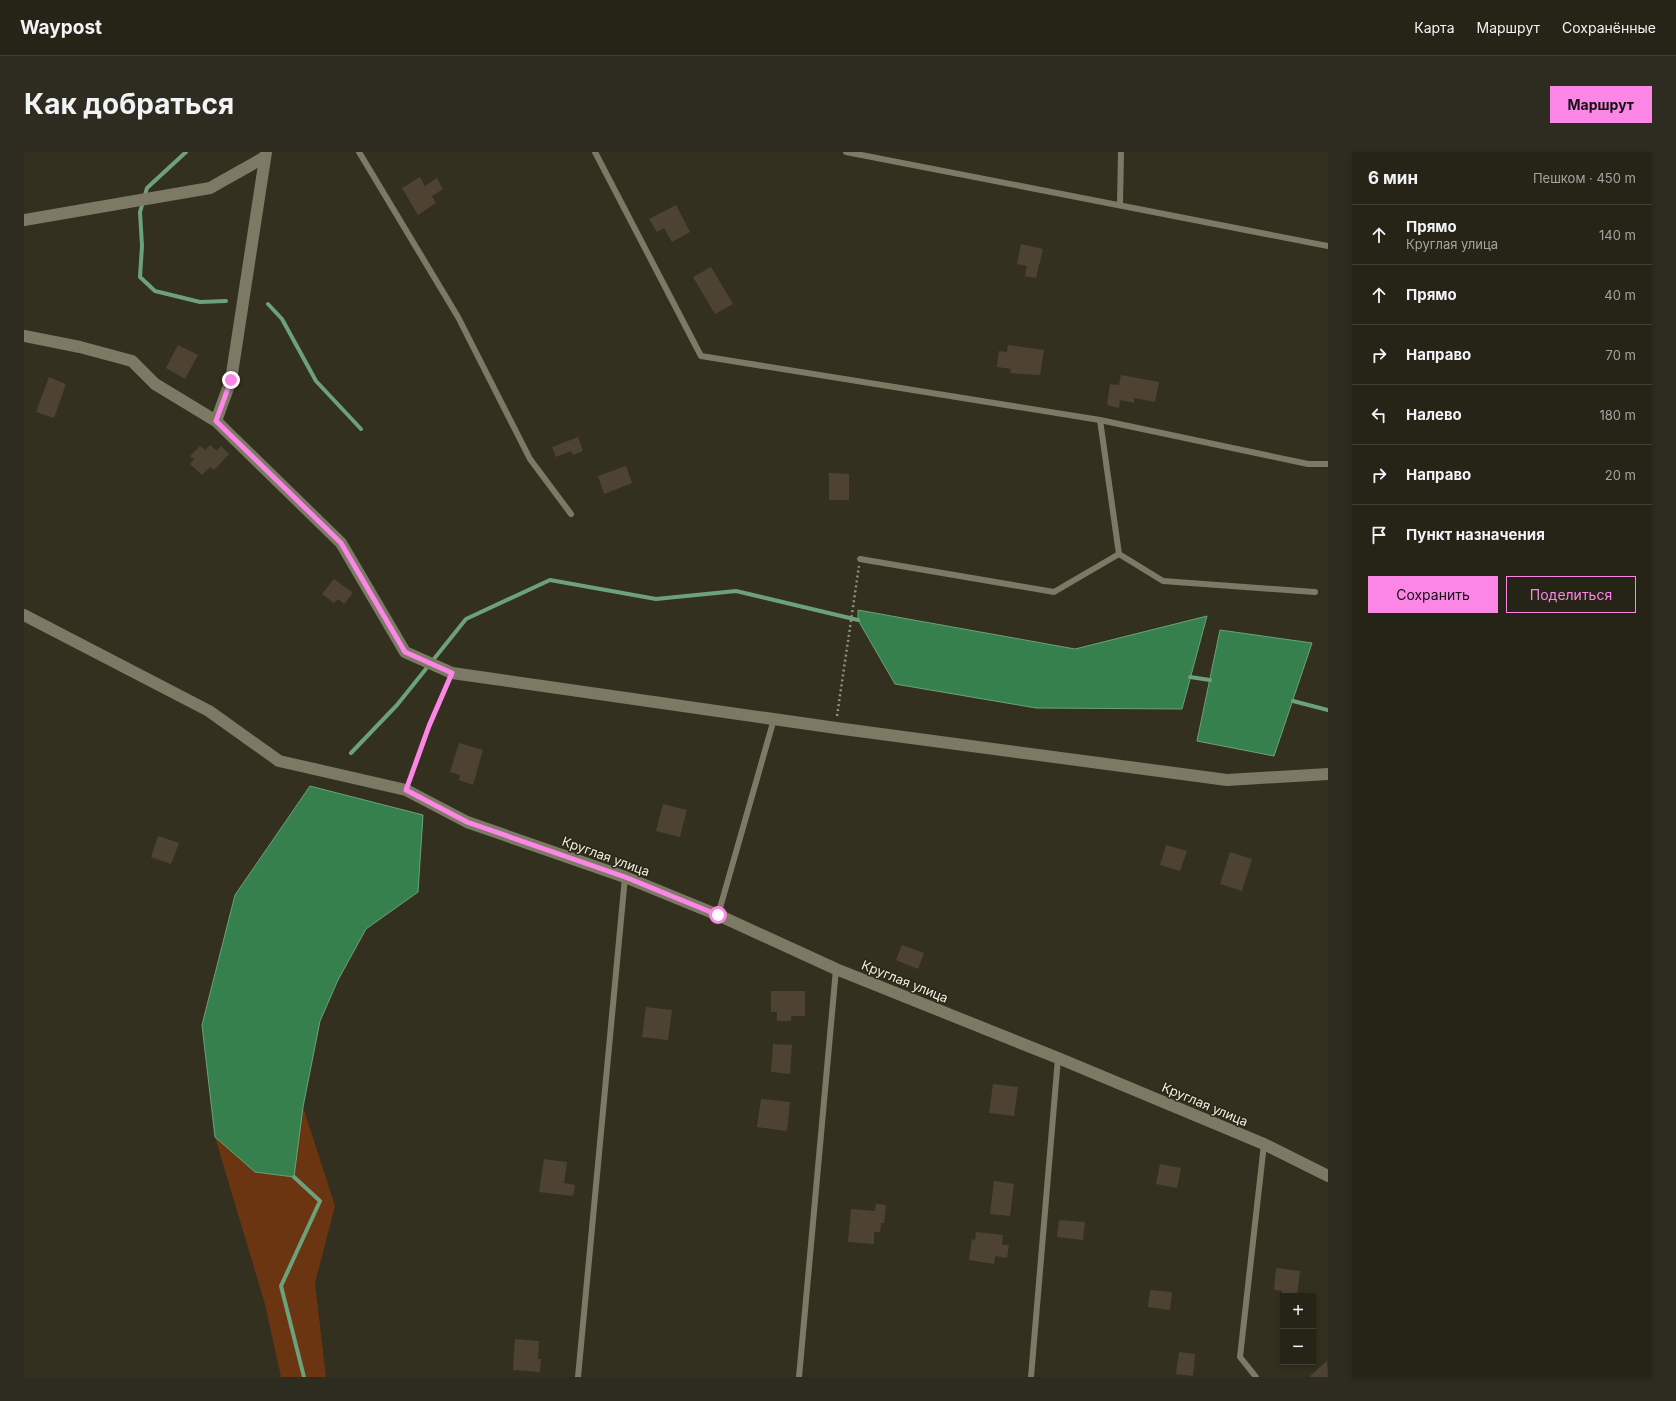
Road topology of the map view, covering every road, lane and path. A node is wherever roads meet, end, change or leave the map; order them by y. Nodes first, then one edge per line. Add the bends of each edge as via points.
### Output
1 (359, 152) edge
2 (595, 152) edge
3 (846, 152) edge
4 (1121, 152) edge
5 (265, 154) edge
6 (1120, 204) junction
7 (24, 220) edge
8 (1328, 246) edge
9 (24, 336) edge
10 (1100, 420) junction
11 (216, 421) junction
12 (1328, 464) edge
13 (571, 514) dead end
14 (1119, 554) junction
15 (860, 559) joint
16 (1315, 592) dead end
17 (24, 615) edge
18 (452, 673) junction
19 (774, 719) junction
20 (836, 728) junction
21 (1328, 774) edge
22 (406, 790) junction
23 (625, 877) junction
24 (718, 915) junction
25 (836, 968) junction
26 (1058, 1058) junction
27 (1264, 1144) junction
28 (1328, 1176) edge
29 (578, 1377) edge
30 (799, 1377) edge
31 (1030, 1377) edge
32 (1256, 1377) edge

1 - 13 lane via 458,318 530,459
2 - 10 lane via 701,356
3 - 6 lane
4 - 6 lane
5 - 7 street via 210,188
5 - 11 street via 231,380
6 - 8 lane
9 - 11 street via 132,361 155,384
10 - 12 lane via 1308,464
10 - 14 lane
11 - 18 street via 341,543 405,652
14 - 15 lane via 1054,592
14 - 16 lane via 1163,581
15 - 20 path
17 - 22 street, Круглая улица via 209,711 279,761
18 - 19 street
18 - 22 path via 429,726
19 - 20 street
19 - 24 lane
20 - 21 street via 1227,780
22 - 23 street, Круглая улица via 467,822
23 - 24 street, Круглая улица
23 - 29 lane
24 - 25 street, Круглая улица
25 - 26 street, Круглая улица
25 - 30 lane
26 - 27 street, Круглая улица
26 - 31 lane
27 - 28 street, Круглая улица
27 - 32 lane via 1240,1357

